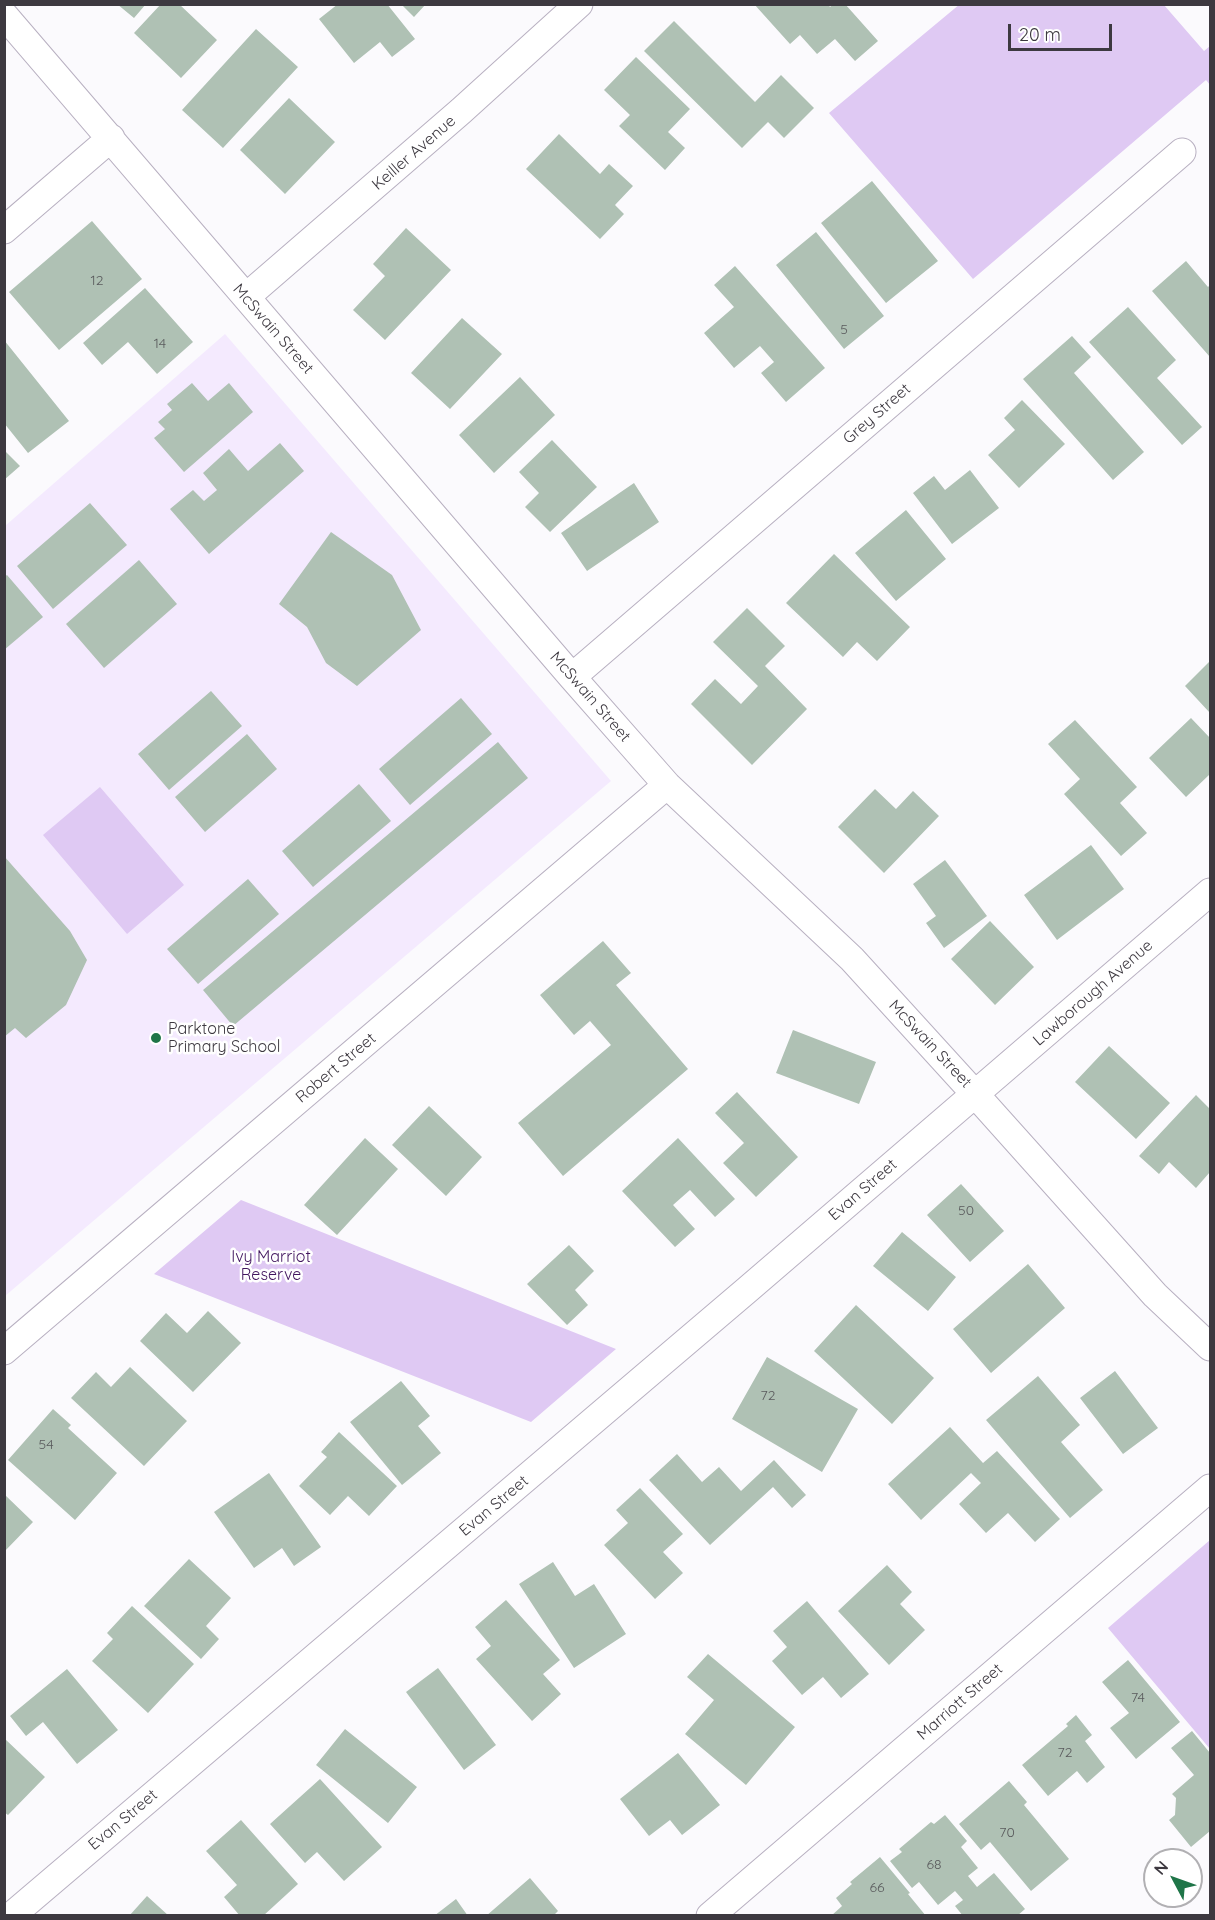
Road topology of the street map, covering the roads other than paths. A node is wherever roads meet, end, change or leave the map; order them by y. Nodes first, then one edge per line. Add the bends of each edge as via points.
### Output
1 (579, 4) edge
2 (4, 15) edge
3 (111, 138) junction
4 (1182, 152) dead end
5 (4, 230) edge
6 (246, 297) junction
7 (572, 676) junction
8 (667, 785) junction
9 (1210, 892) edge
10 (975, 1094) junction
11 (1210, 1347) edge
12 (4, 1351) edge
13 (1210, 1488) edge
14 (10, 1916) edge
15 (710, 1916) edge

1 - 6 street, Keiller Avenue
2 - 3 street, McSwain Street
3 - 5 street
3 - 6 street, McSwain Street
4 - 7 street, Grey Street
6 - 7 street, McSwain Street
7 - 8 street, McSwain Street
8 - 10 street, McSwain Street via 852,959
8 - 12 street, Robert Street
9 - 10 street, Lawborough Avenue
10 - 11 street, McSwain Street via 1155,1295
10 - 14 street, Evan Street
13 - 15 street, Marriott Street

